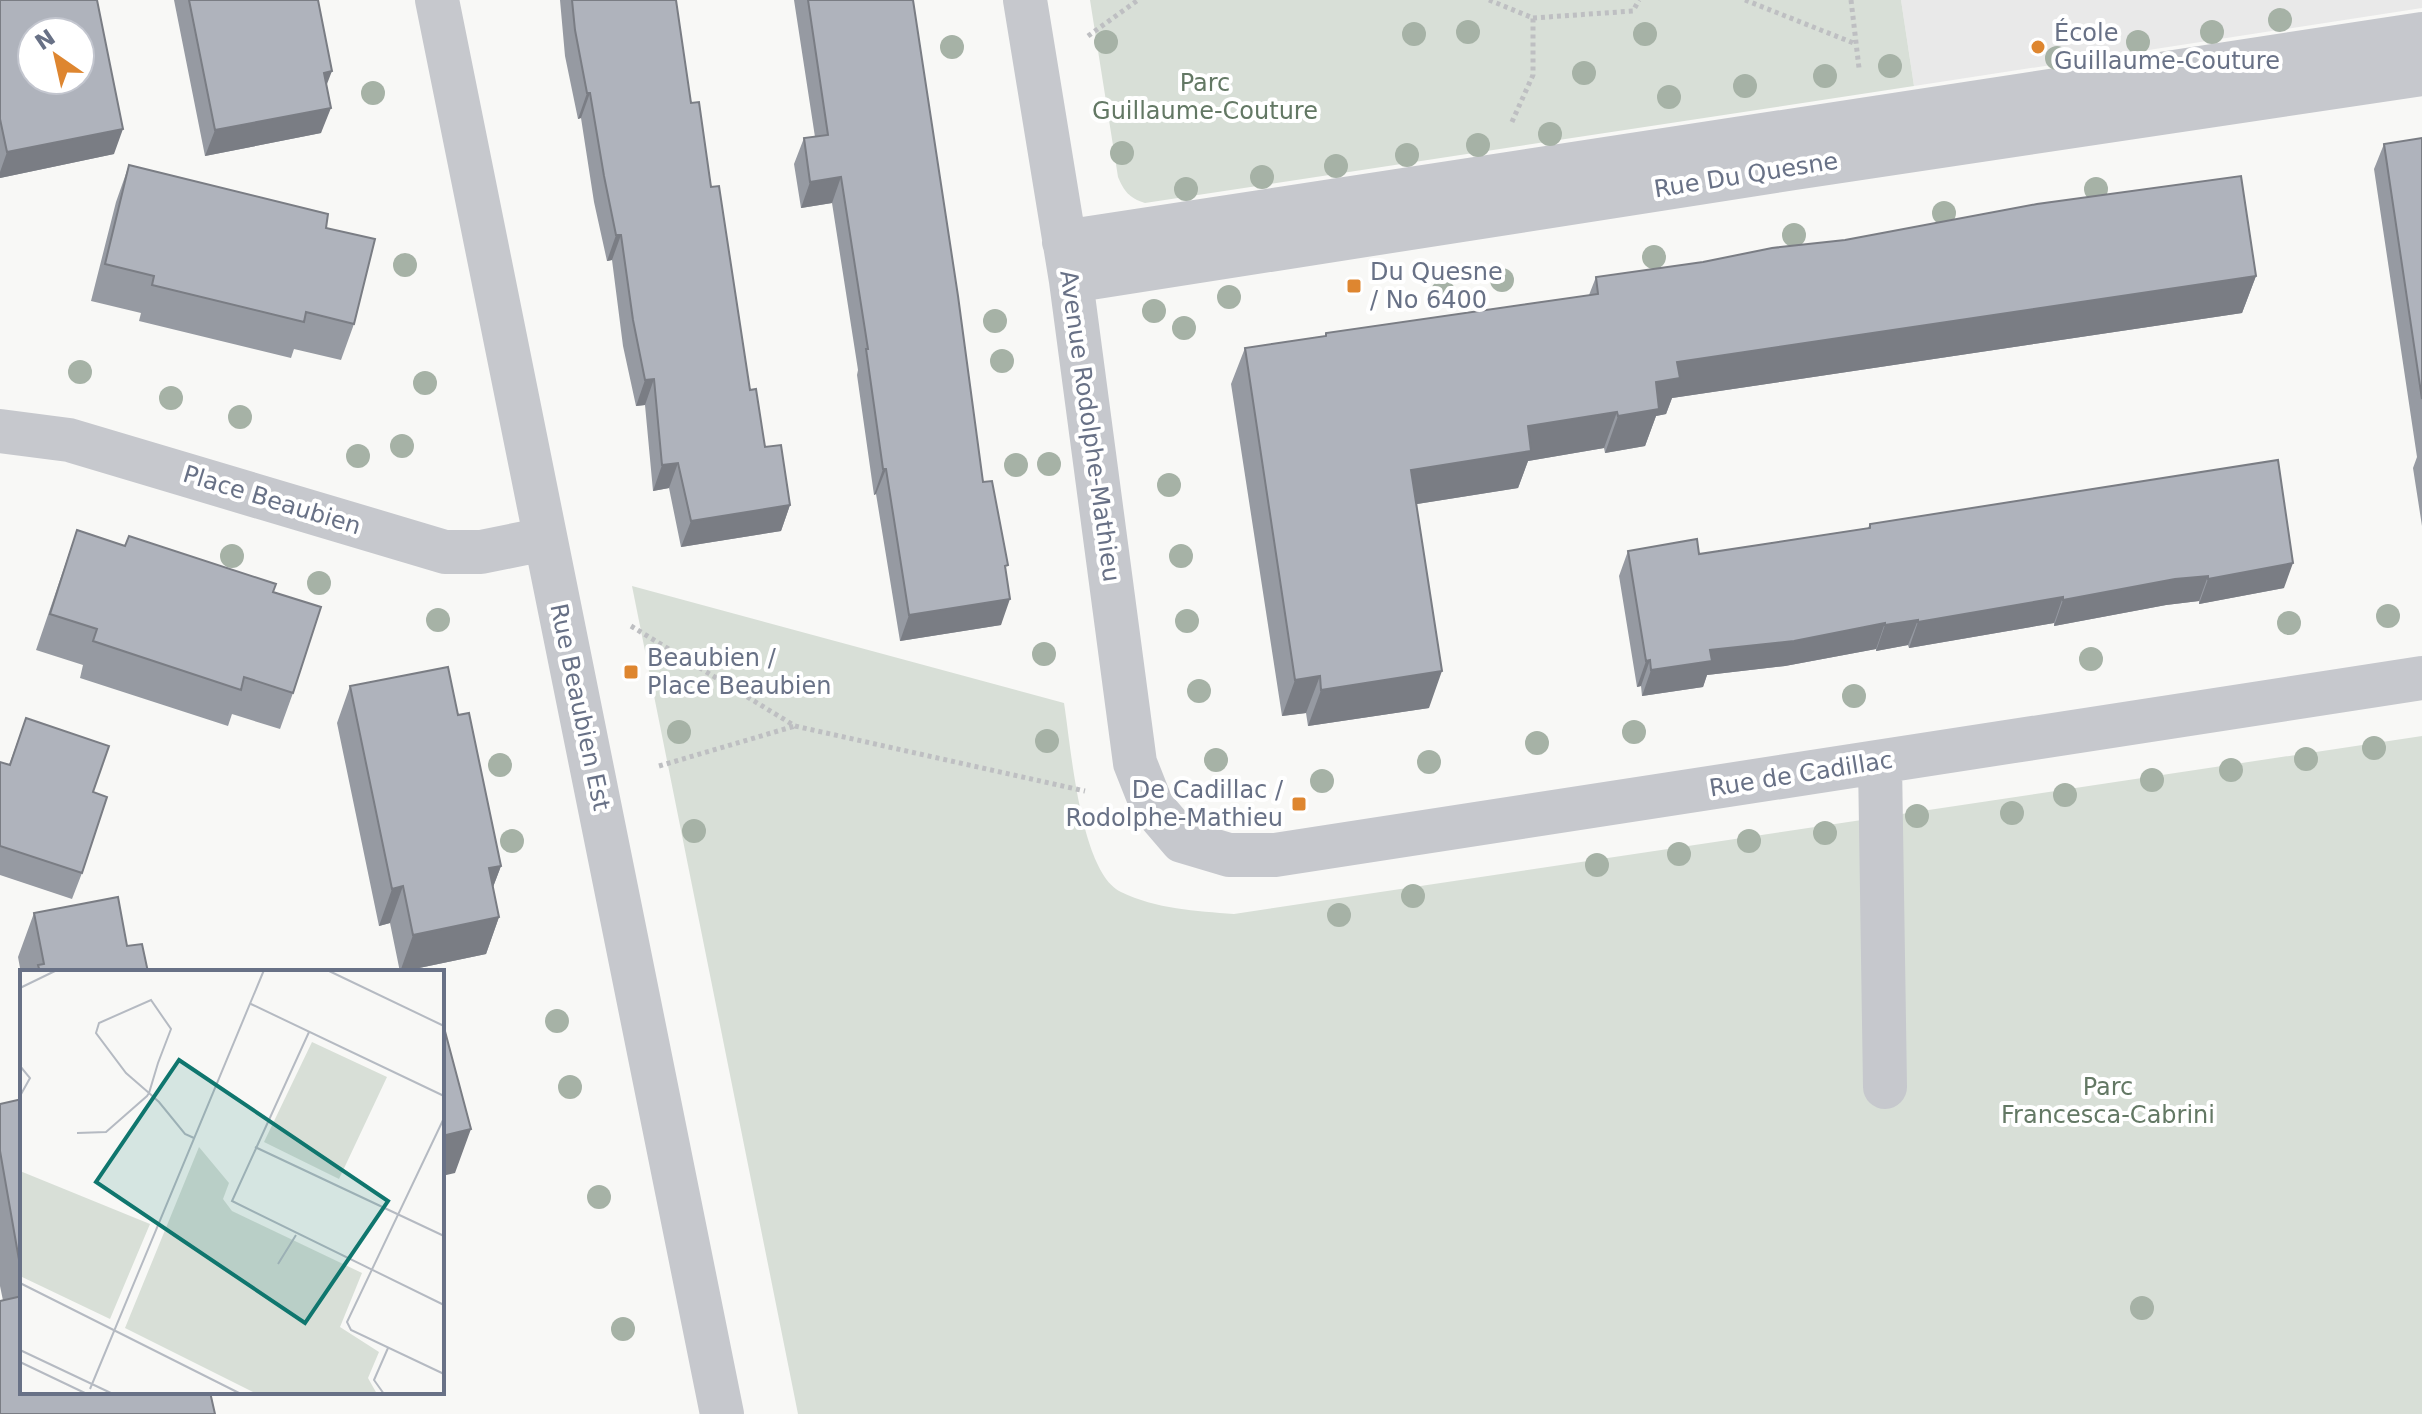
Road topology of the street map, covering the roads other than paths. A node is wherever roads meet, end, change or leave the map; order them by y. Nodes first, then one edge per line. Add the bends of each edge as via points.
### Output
1 (437, 0) edge
2 (1025, 0) edge
3 (2422, 34) edge
4 (2422, 74) edge
5 (1068, 261) junction
6 (0, 431) edge
7 (545, 539) junction
8 (2422, 678) edge
9 (1880, 762) junction
10 (1182, 841) joint
11 (1885, 1087) dead end
12 (722, 1414) edge

1 - 7 street, Rue Beaubien Est
2 - 5 street, Avenue Rodolphe-Mathieu
3 - 5 street
4 - 5 street, Rue Du Quesne via 1779,170
5 - 10 street, Avenue Rodolphe-Mathieu via 1135,763 1152,806
6 - 7 street, Place Beaubien via 69,440 445,552 481,552
7 - 12 street, Rue Beaubien Est
8 - 9 street, Rue de Cadillac
9 - 10 street, Rue de Cadillac via 1275,855 1229,855
9 - 11 street

